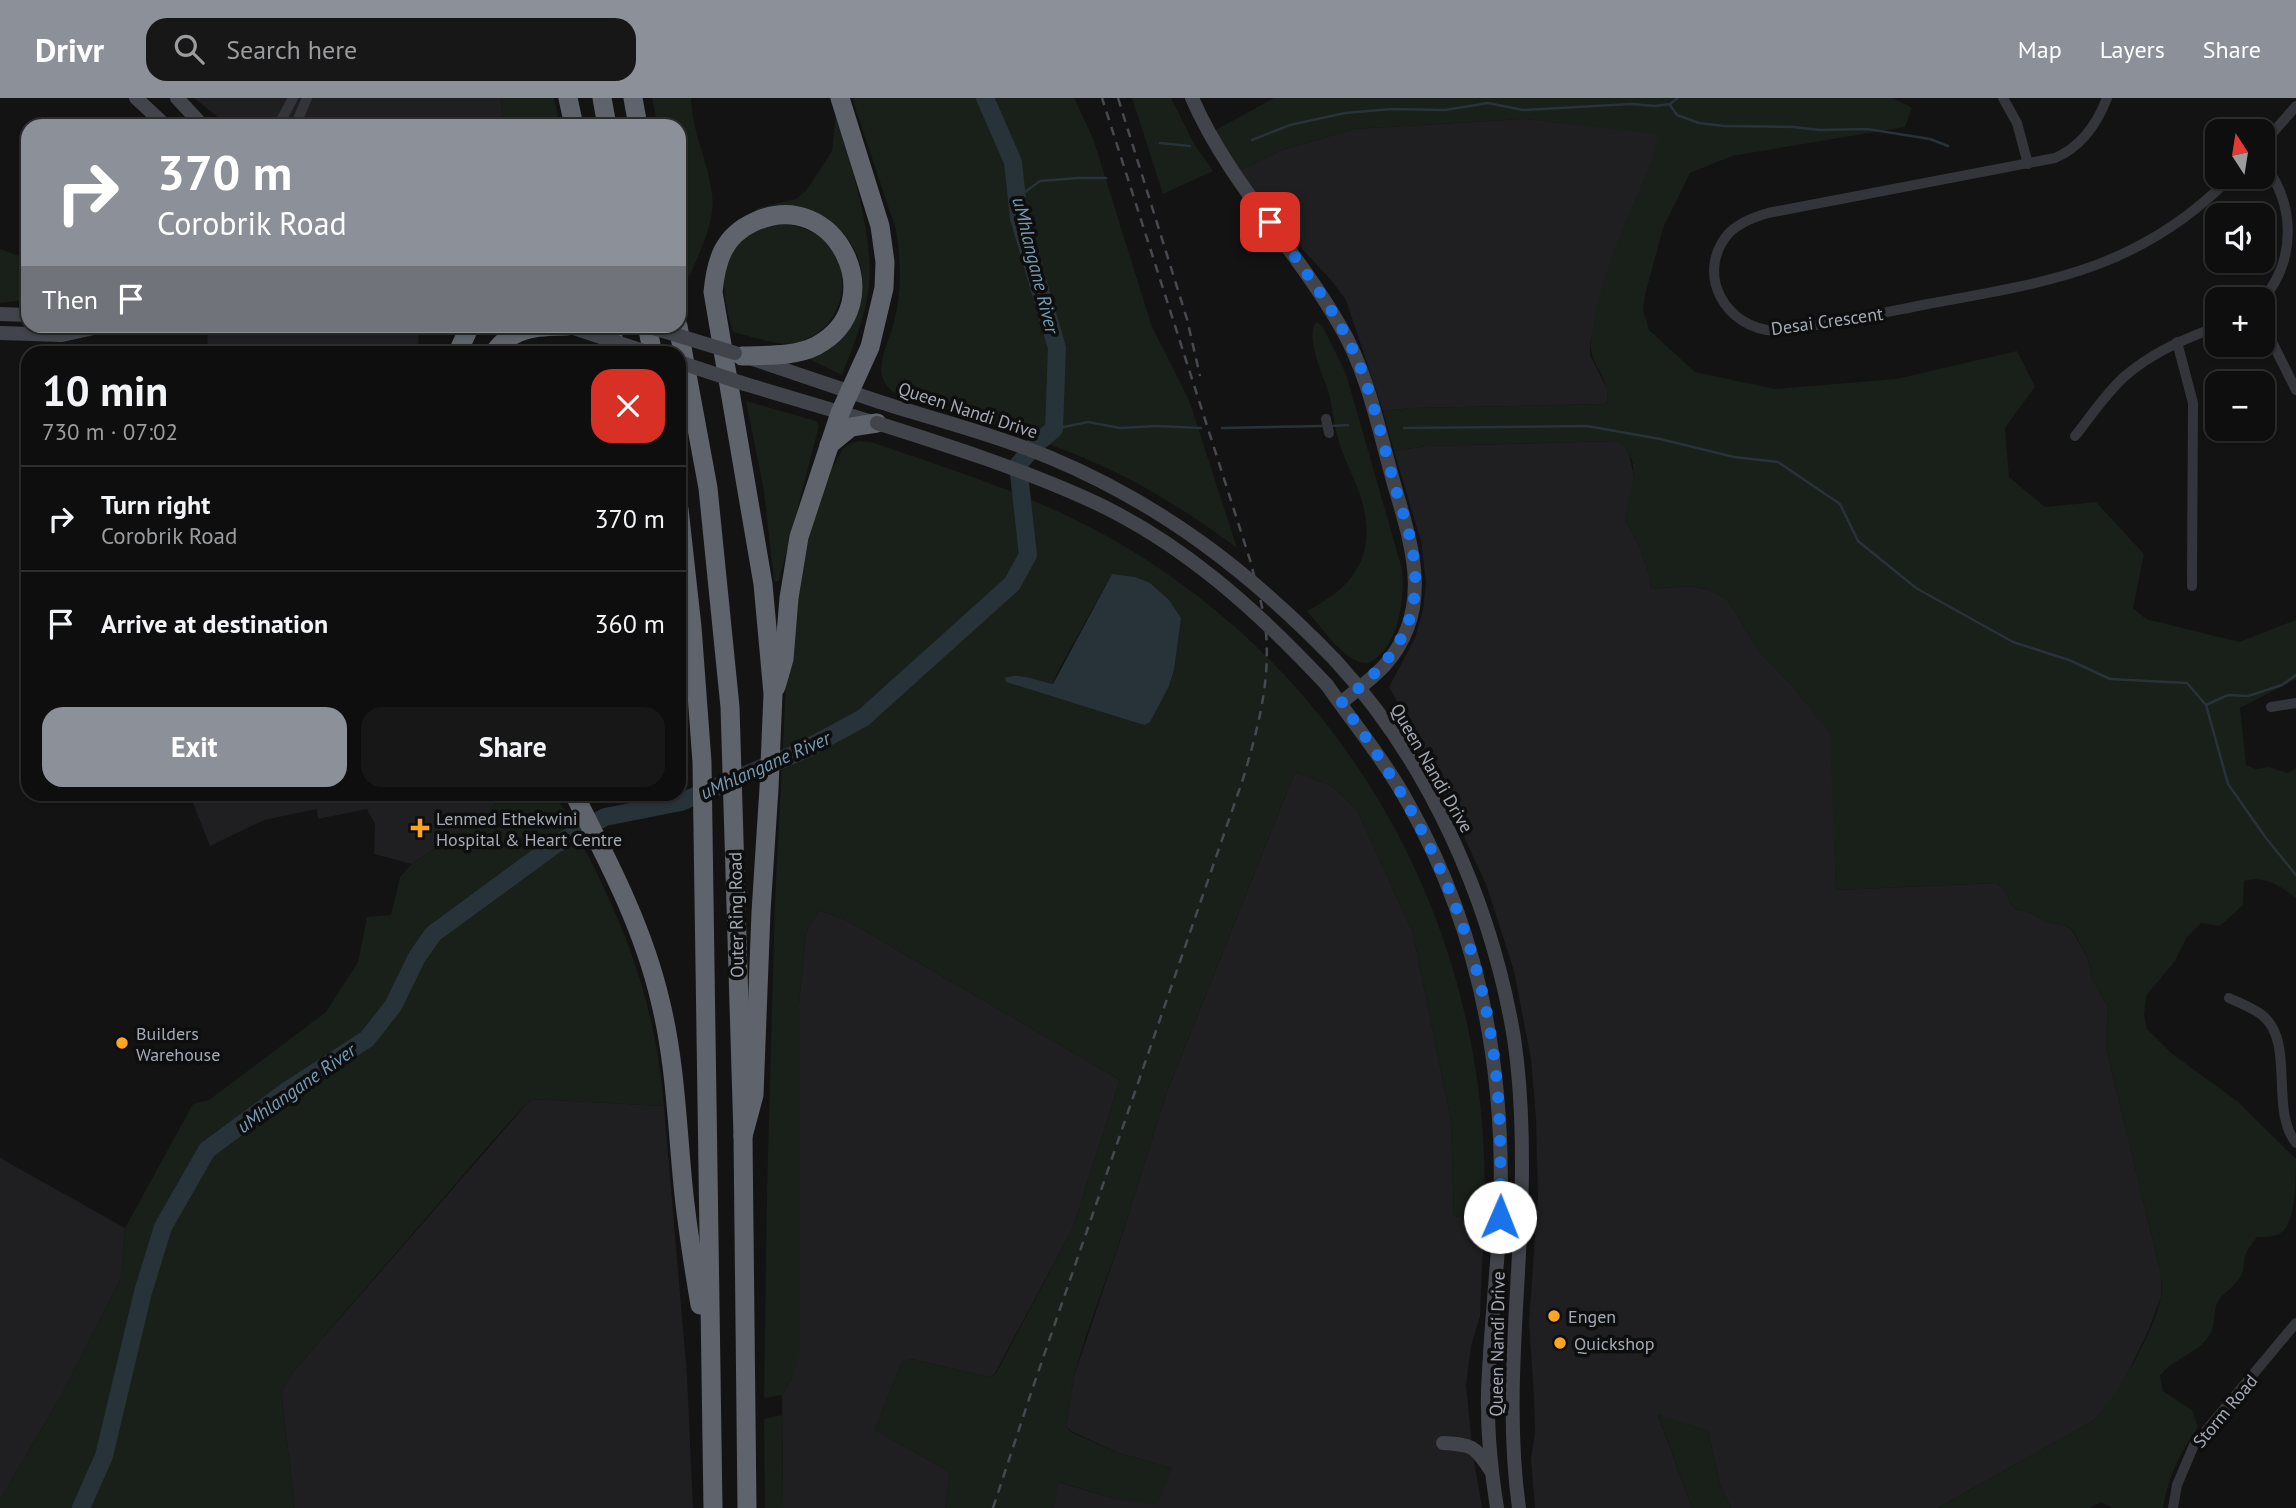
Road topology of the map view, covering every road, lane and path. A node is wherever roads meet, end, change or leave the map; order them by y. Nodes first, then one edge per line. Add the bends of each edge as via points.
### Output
1 (136, 98) edge
2 (177, 98) edge
3 (293, 98) edge
4 (307, 98) edge
5 (568, 98) edge
6 (602, 98) edge
7 (633, 98) edge
8 (840, 98) edge
9 (1192, 98) edge
10 (2003, 98) edge
11 (2107, 98) edge
12 (2296, 106) edge
13 (158, 119) edge
14 (198, 119) edge
15 (282, 119) edge
16 (298, 119) edge
17 (572, 119) edge
18 (606, 119) edge
19 (637, 119) edge
20 (2275, 130) edge
21 (2028, 164) junction
22 (2275, 182) edge
23 (2219, 189) edge
24 (2291, 261) edge
25 (2272, 287) edge
26 (0, 314) edge
27 (21, 315) edge
28 (2205, 332) edge
29 (0, 333) edge
30 (71, 333) edge
31 (518, 333) edge
32 (590, 333) edge
33 (669, 333) edge
34 (2177, 342) junction
35 (497, 346) edge
36 (628, 346) edge
37 (2275, 348) edge
38 (738, 355) junction
39 (686, 364) edge
40 (686, 369) edge
41 (2296, 390) edge
42 (850, 391) junction
43 (840, 413) junction
44 (1326, 419) dead end
45 (877, 423) junction
46 (1329, 433) dead end
47 (2075, 436) dead end
48 (829, 445) junction
49 (686, 578) edge
50 (2192, 586) dead end
51 (1360, 687) junction
52 (773, 701) junction
53 (1341, 703) junction
54 (2296, 703) edge
55 (2271, 707) dead end
56 (578, 801) edge
57 (2228, 998) dead end
58 (743, 1136) junction
59 (2296, 1143) edge
60 (2296, 1323) edge
61 (711, 1390) junction
62 (1443, 1443) dead end
63 (1492, 1472) junction
64 (713, 1508) edge
65 (747, 1508) edge
66 (1497, 1508) edge
67 (1519, 1508) edge
68 (2173, 1508) edge

1 - 13 main road
2 - 14 main road
3 - 15 street
4 - 16 street
5 - 17 highway
6 - 18 highway
7 - 19 highway
8 - 42 highway via 880,226 885,262 884,288 870,347
9 - 51 main road via 1227,161 1339,323 1361,371 1382,440 1413,550 1413,603 1394,651
10 - 21 street via 2017,123
11 - 21 street, Desai Crescent via 2076,146 2055,158
12 - 20 street
21 - 23 street, Desai Crescent via 1756,217 1737,227 1721,245 1715,276 1722,301 1742,322 1776,331 2040,283 2094,267 2146,243 2197,210
22 - 24 street via 2287,211
24 - 25 street
26 - 27 main road
28 - 34 street
29 - 30 main road
31 - 35 highway
32 - 36 main road, bridge
33 - 38 main road, Queen Nandi Drive, bridge
34 - 47 street via 2123,378
34 - 50 street via 2193,403
37 - 41 street
38 - 42 main road, Queen Nandi Drive
38 - 52 highway via 800,352 826,339 840,325 853,296 851,267 842,246 821,226 781,215 750,223 721,251 714,282 762,584
39 - 43 main road, Queen Nandi Drive, bridge
40 - 58 highway, Outer Ring Road via 708,488 730,707
42 - 43 highway
42 - 51 main road, Queen Nandi Drive, bridge via 1050,458 1133,498 1225,558 1284,609
43 - 45 main road, Queen Nandi Drive
43 - 48 highway
44 - 46 street
45 - 48 highway via 851,428
45 - 53 main road, Queen Nandi Drive, bridge via 1026,474 1138,526 1247,604
48 - 52 highway via 800,537
49 - 61 highway, Outer Ring Road via 700,717
51 - 53 main road
51 - 67 main road, Queen Nandi Drive via 1405,752 1458,853 1494,953 1512,1029 1522,1163 1513,1395
52 - 58 highway via 754,1095
53 - 63 main road, Queen Nandi Drive via 1395,782 1431,848 1468,944 1491,1036 1501,1153 1488,1394
54 - 55 street
56 - 61 highway via 648,954 667,1031
57 - 59 street via 2264,1016 2274,1031 2285,1119
58 - 65 highway, Outer Ring Road
60 - 68 street, Storm Road via 2194,1445
61 - 64 highway, Outer Ring Road
62 - 63 main road via 1475,1449
63 - 66 main road, Queen Nandi Drive

